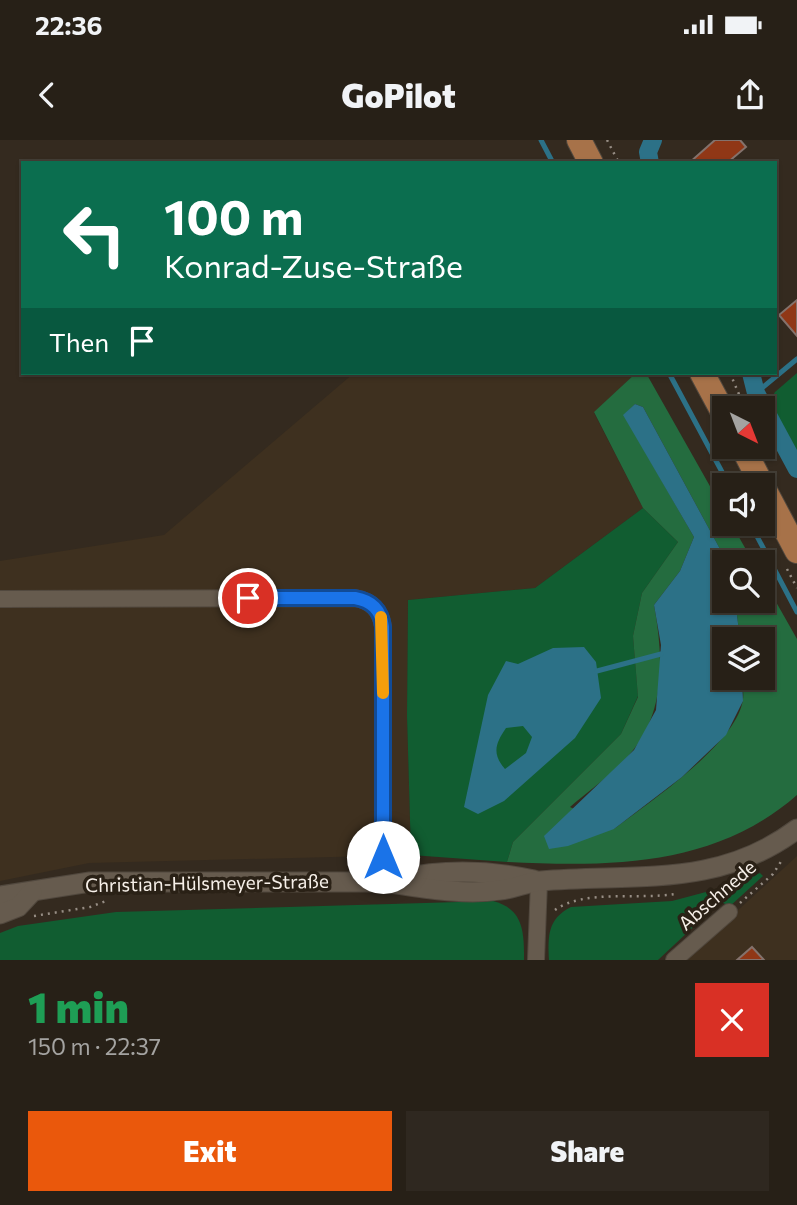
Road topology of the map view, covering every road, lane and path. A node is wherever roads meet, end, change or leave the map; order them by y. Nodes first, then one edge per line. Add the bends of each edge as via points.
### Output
1 (579, 140) edge
2 (607, 140) edge
3 (590, 161) edge
4 (618, 161) edge
5 (703, 375) edge
6 (731, 375) edge
7 (714, 396) edge
8 (740, 396) edge
9 (775, 510) edge
10 (797, 551) edge
11 (0, 599) edge
12 (797, 829) edge
13 (784, 858) dead end
14 (539, 881) junction
15 (383, 882) junction
16 (32, 892) junction
17 (0, 896) edge
18 (566, 903) dead end
19 (90, 907) dead end
20 (553, 912) dead end
21 (729, 912) joint
22 (0, 914) edge
23 (32, 916) dead end
24 (536, 960) edge
25 (674, 960) edge

1 - 3 main road
2 - 4 path
5 - 7 main road
6 - 8 path
9 - 10 main road
11 - 15 street via 355,598 372,604 383,627
12 - 14 street, Christian-Hülsmeyer-Straße via 760,853 711,870 637,879
13 - 21 path, Abschnede via 773,874
14 - 15 street, Christian-Hülsmeyer-Straße via 499,891
14 - 24 street
15 - 16 street, Christian-Hülsmeyer-Straße via 90,882
16 - 17 street, Christian-Hülsmeyer-Straße
16 - 22 street, Christian-Hülsmeyer-Straße via 18,906
18 - 20 path
19 - 23 path
21 - 25 street, Abschnede

